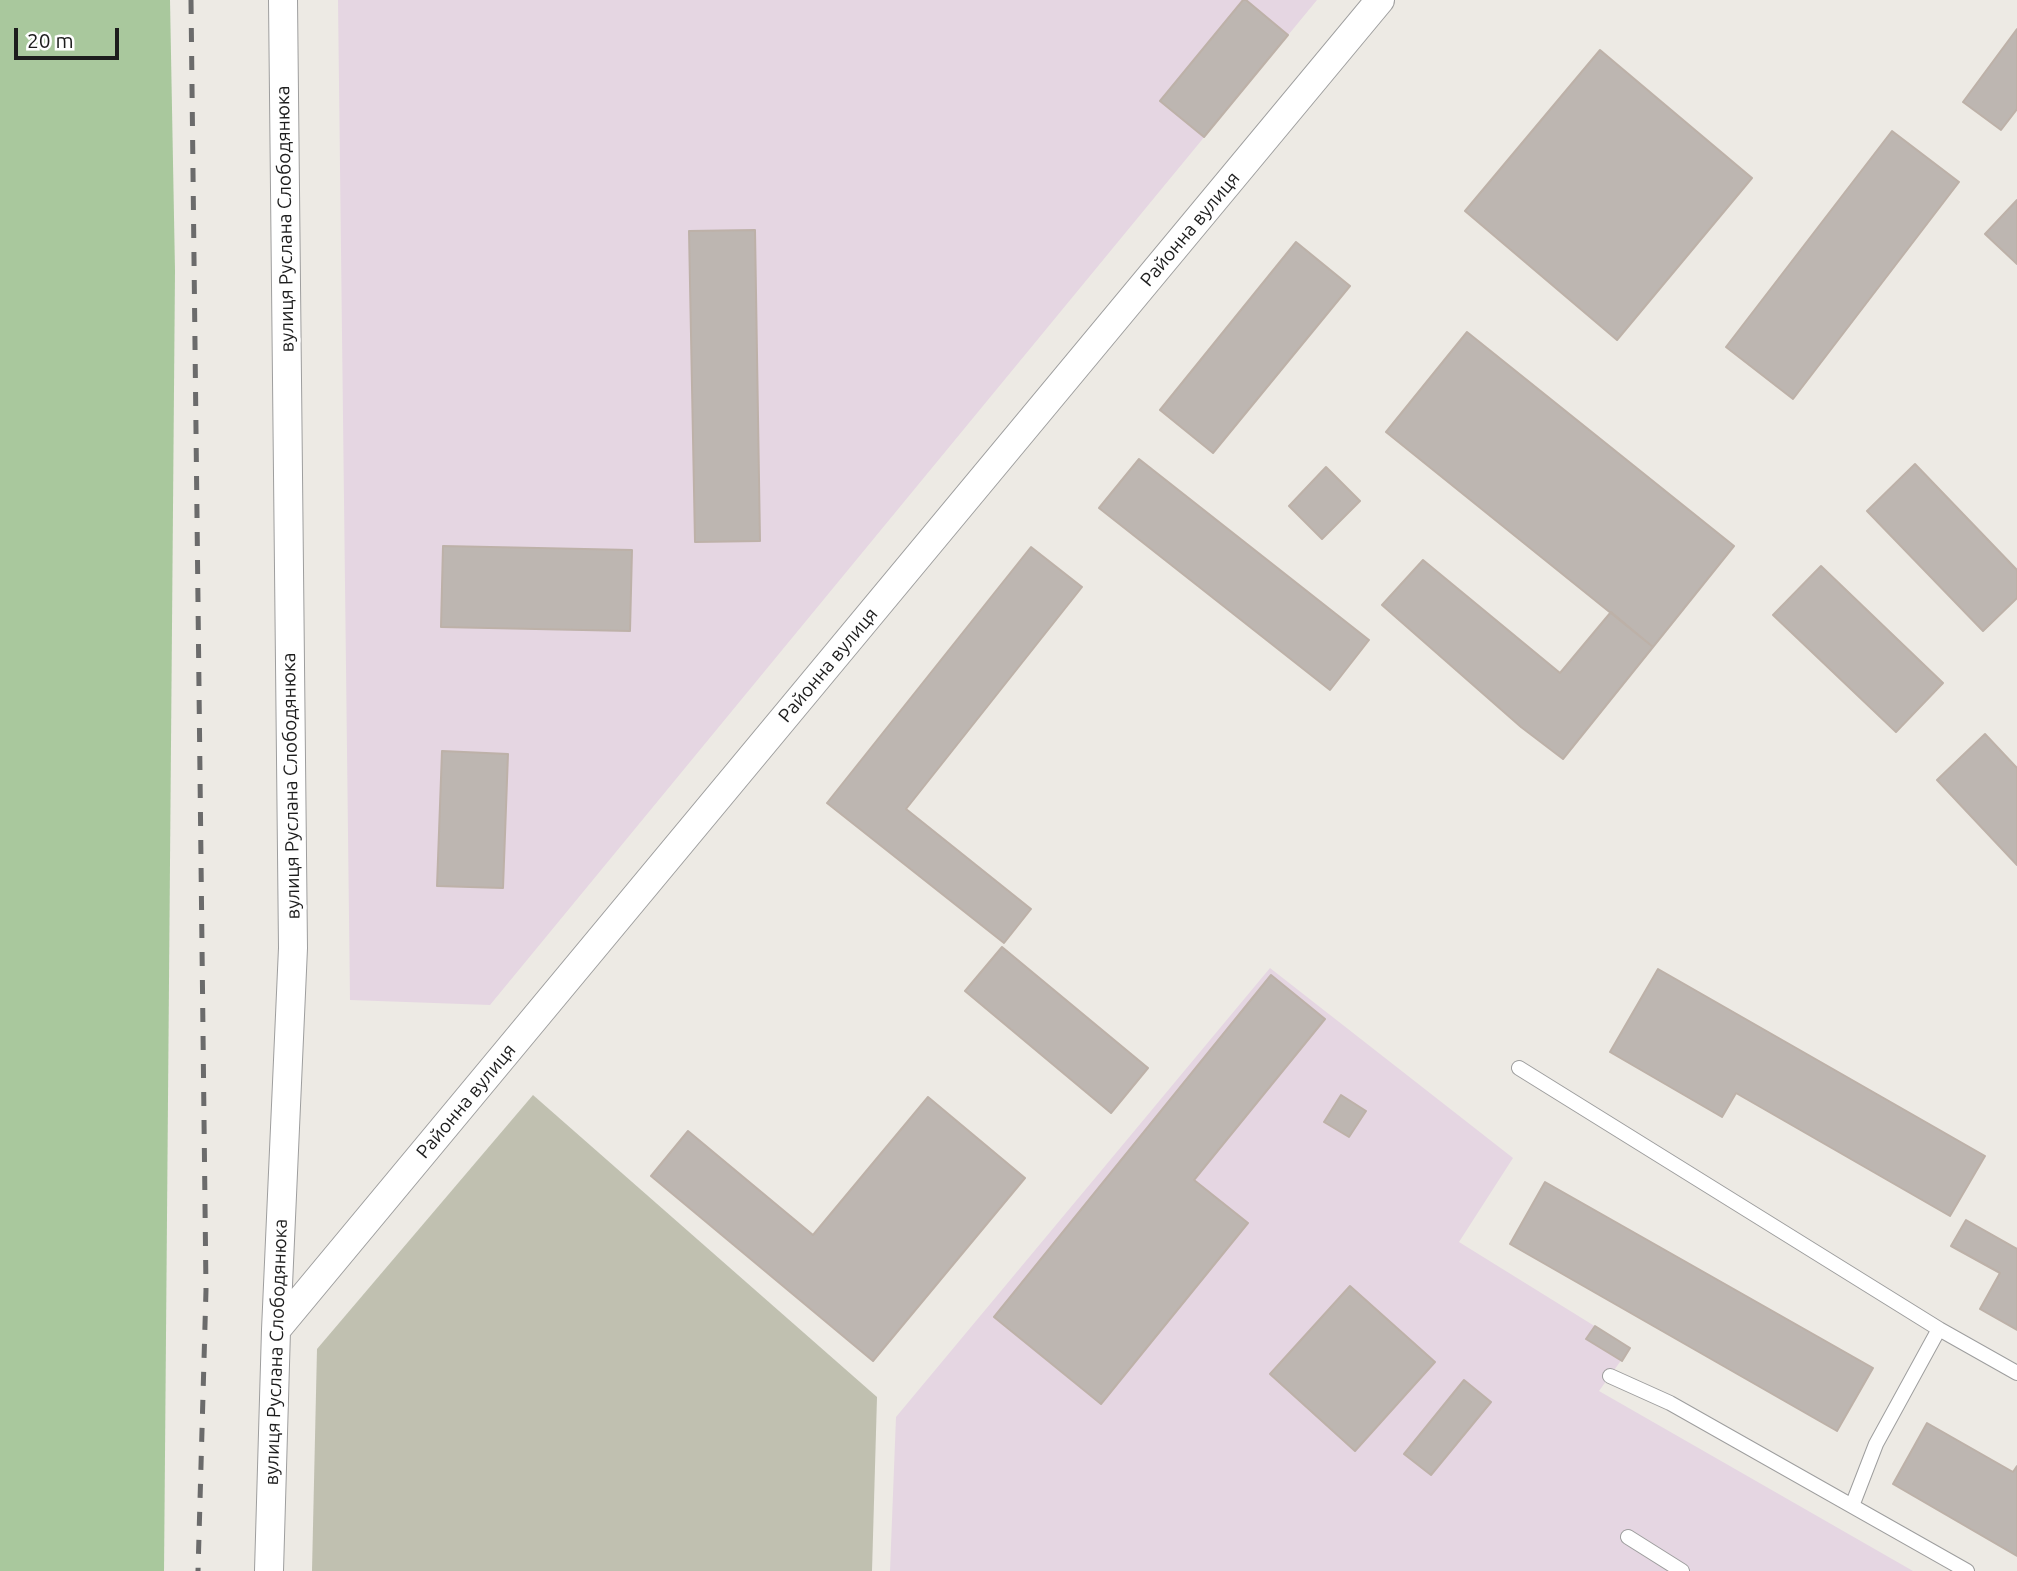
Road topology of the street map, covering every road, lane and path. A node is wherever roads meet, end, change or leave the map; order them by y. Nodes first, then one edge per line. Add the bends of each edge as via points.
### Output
1 (283, 0) edge
2 (1380, 0) edge
3 (1519, 1068) dead end
4 (276, 1329) junction
5 (1939, 1329) junction
6 (2017, 1373) edge
7 (1610, 1376) dead end
8 (1852, 1506) junction
9 (1629, 1537) dead end
10 (269, 1571) edge
11 (1682, 1571) edge
12 (1968, 1571) edge

1 - 4 street, вулиця Руслана Слободянюка via 293,948
2 - 4 street, Районна вулиця
3 - 5 lane
4 - 10 street, вулиця Руслана Слободянюка
5 - 6 lane
5 - 8 lane via 1876,1444
7 - 8 lane via 1670,1403
8 - 12 lane
9 - 11 lane

